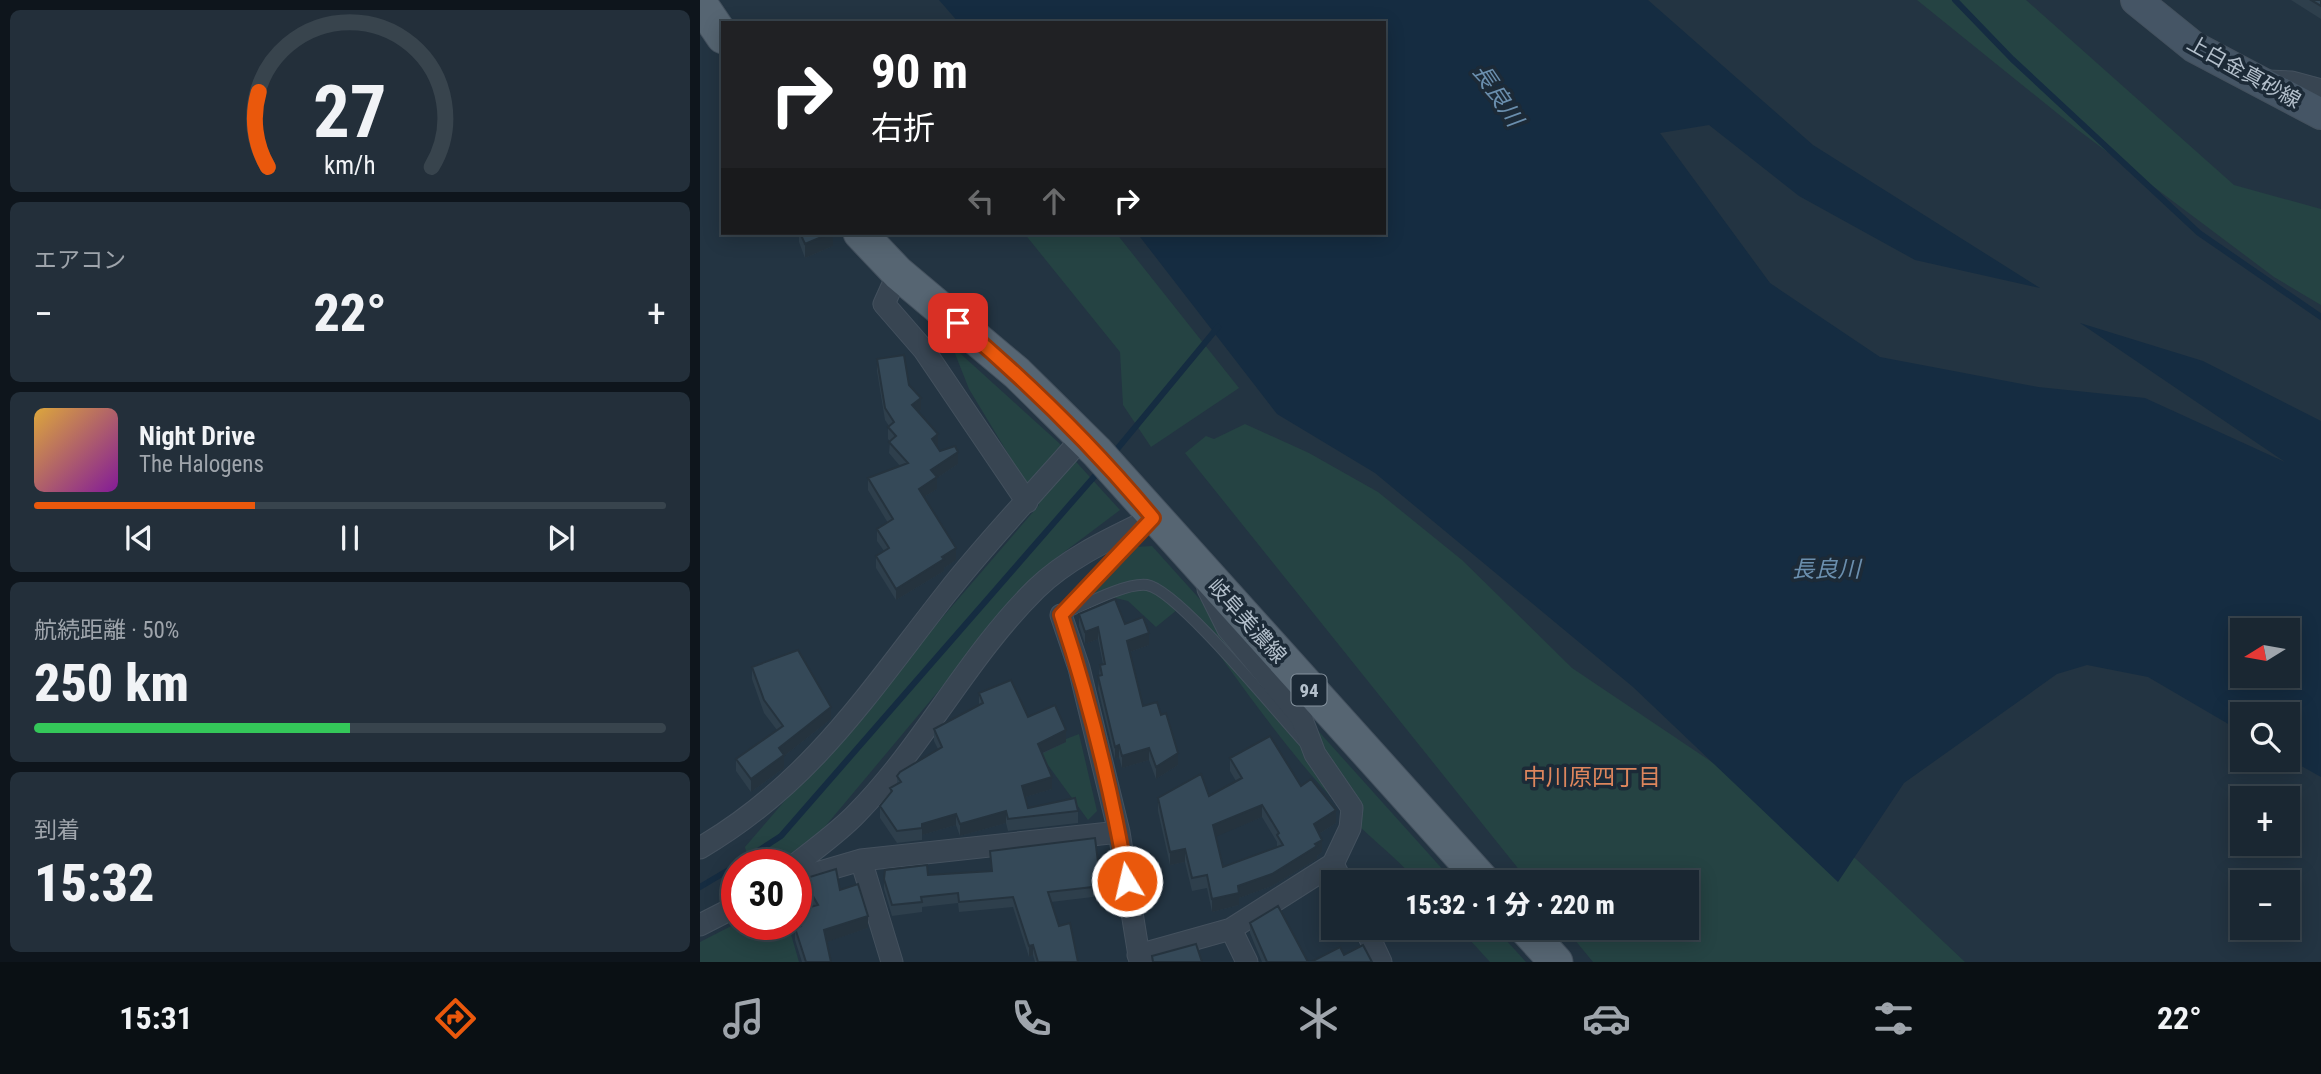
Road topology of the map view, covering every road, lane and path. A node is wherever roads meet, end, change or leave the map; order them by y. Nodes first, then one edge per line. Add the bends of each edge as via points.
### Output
1 (2136, 0) edge
2 (700, 2) edge
3 (721, 34) edge
4 (2254, 81) junction
5 (2321, 90) edge
6 (2321, 114) edge
7 (862, 235) edge
8 (898, 273) junction
9 (1090, 445) junction
10 (1027, 502) junction
11 (1144, 507) junction
12 (1198, 567) junction
13 (1061, 615) junction
14 (1315, 754) junction
15 (1119, 832) junction
16 (700, 848) edge
17 (812, 851) edge
18 (861, 860) junction
19 (1339, 870) edge
20 (1472, 870) edge
21 (812, 874) edge
22 (1321, 882) edge
23 (721, 914) edge
24 (700, 925) edge
25 (1231, 929) junction
26 (1371, 940) edge
27 (1536, 940) edge
28 (1139, 958) edge
29 (892, 962) edge
30 (1247, 962) edge
31 (1381, 962) edge
32 (1556, 962) edge

1 - 4 main road, 上白金真砂線 via 2194,47
2 - 3 main road
4 - 5 street via 2292,82
4 - 6 main road, 上白金真砂線
7 - 8 main road, 94
8 - 9 main road, 94 via 1017,373
8 - 10 street via 884,304 924,350
9 - 10 street
9 - 11 main road, 岐阜美濃線 / 94
10 - 16 street via 948,591 831,743 737,826
11 - 12 main road, 岐阜美濃線 / 94
11 - 13 lane
11 - 17 street via 1037,588 995,635 857,814
12 - 14 street via 1228,629 1301,717
12 - 20 main road, 岐阜美濃線 / 94
13 - 14 lane via 1128,588 1155,587 1193,619
13 - 15 street via 1079,668
14 - 19 street via 1352,808
15 - 18 street
15 - 28 street
18 - 21 street
18 - 29 street
22 - 25 street
23 - 24 street
25 - 28 street
25 - 30 street
26 - 31 street
27 - 32 main road

